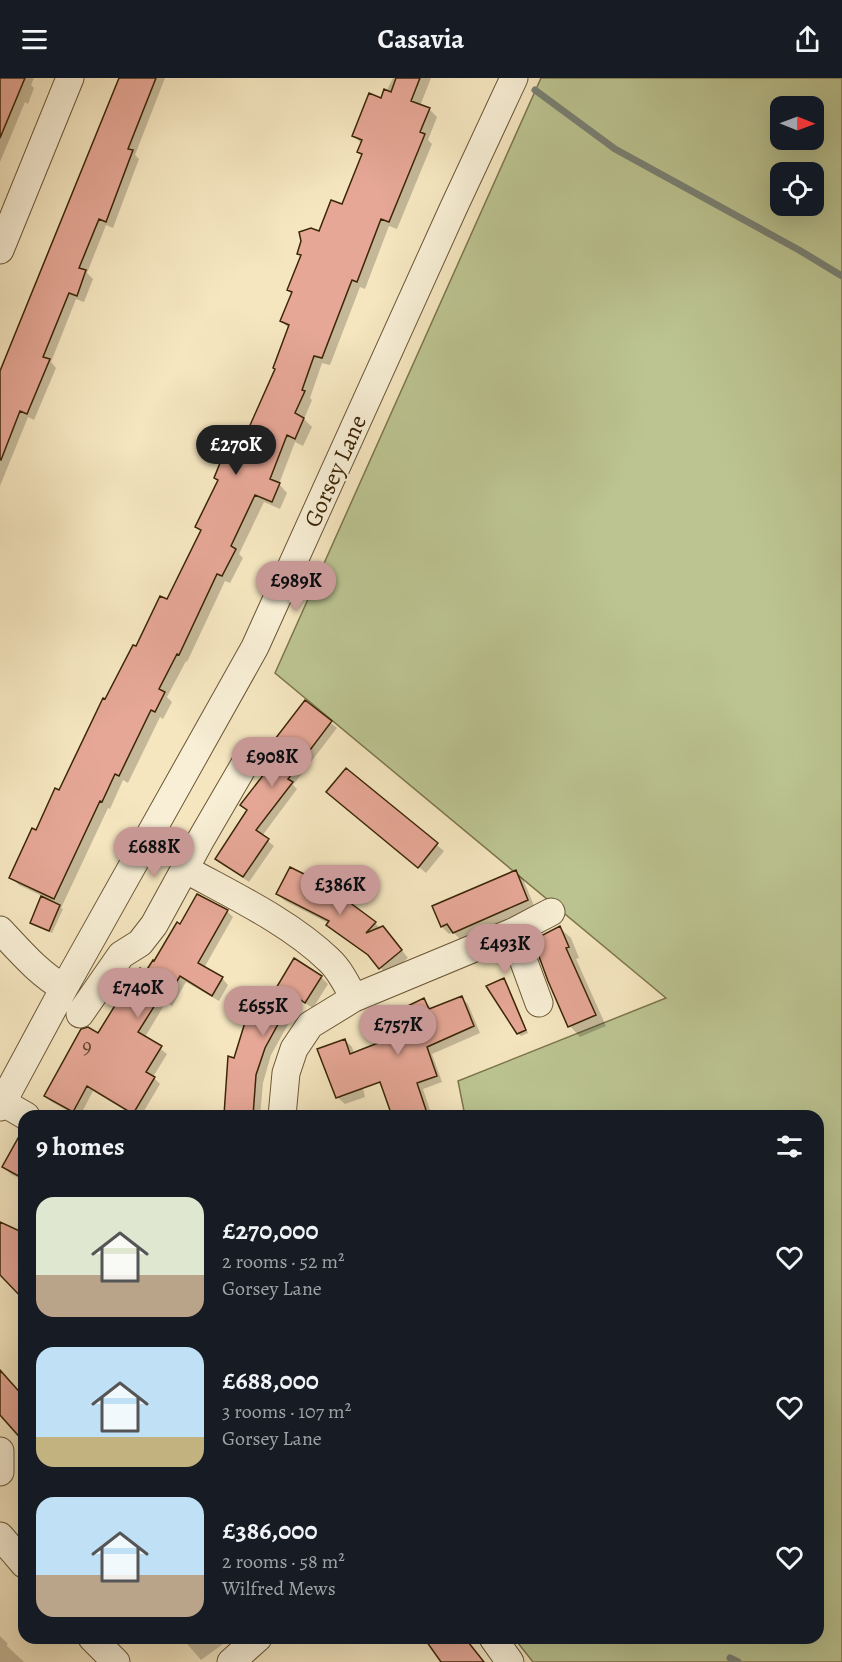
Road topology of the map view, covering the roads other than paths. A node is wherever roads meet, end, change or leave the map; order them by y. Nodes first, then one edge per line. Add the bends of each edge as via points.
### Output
1 (70, 78) edge
2 (514, 78) edge
3 (0, 250) edge
4 (250, 754) dead end
5 (185, 869) junction
6 (551, 912) dead end
7 (0, 930) edge
8 (513, 932) junction
9 (64, 988) junction
10 (354, 998) junction
11 (539, 1003) dead end
12 (80, 1014) dead end
13 (1, 1105) edge
14 (283, 1110) edge
15 (18, 1112) edge
16 (0, 1451) edge
17 (0, 1472) edge
18 (0, 1536) edge
19 (18, 1557) edge
20 (98, 1644) edge
21 (251, 1644) edge
22 (497, 1644) edge
23 (116, 1662) edge
24 (231, 1662) edge
25 (510, 1662) edge

1 - 3 street
2 - 9 street, Gorsey Lane via 255,647
4 - 5 street
5 - 10 street via 298,935 330,961
5 - 12 street via 154,925 140,944 121,956
6 - 8 street
7 - 9 street via 30,963
8 - 10 street
8 - 11 street
9 - 13 street, Gorsey Lane
10 - 14 street via 310,1025 294,1049 286,1073
13 - 15 street
16 - 17 street
18 - 19 street
20 - 23 street
21 - 24 street
22 - 25 street

